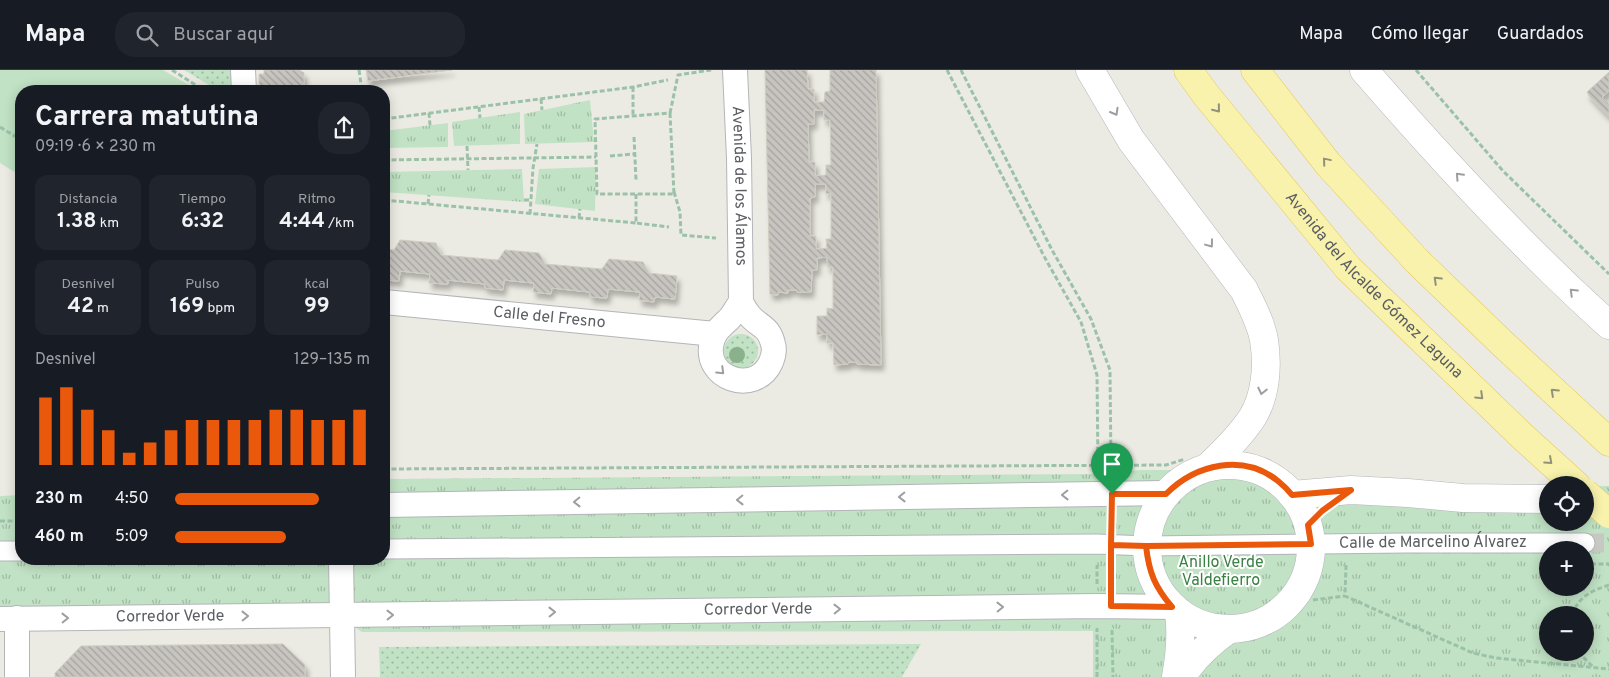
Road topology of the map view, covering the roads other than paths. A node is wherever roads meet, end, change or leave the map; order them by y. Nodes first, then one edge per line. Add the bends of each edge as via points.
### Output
1 (243, 70) edge
2 (735, 70) edge
3 (1090, 70) edge
4 (1188, 70) edge
5 (1255, 70) edge
6 (1364, 70) edge
7 (244, 85) edge
8 (740, 302) junction
9 (390, 303) edge
10 (1609, 325) edge
11 (715, 334) junction
12 (1600, 434) edge
13 (1200, 462) junction
14 (1566, 476) edge
15 (1351, 490) junction
16 (1166, 494) junction
17 (1292, 495) junction
18 (1594, 498) edge
19 (1609, 498) edge
20 (1539, 499) edge
21 (1594, 501) edge
22 (390, 505) edge
23 (1609, 514) edge
24 (1309, 535) junction
25 (1539, 543) edge
26 (1146, 546) junction
27 (390, 549) edge
28 (0, 551) edge
29 (15, 551) edge
30 (341, 565) edge
31 (1176, 610) junction
32 (341, 615) junction
33 (8, 618) edge
34 (1228, 630) junction
35 (17, 677) edge
36 (343, 677) edge
37 (1176, 677) edge
38 (1181, 677) edge

1 - 7 street
2 - 8 street, Avenida de los Álamos
3 -> 13 street via 1131,140 1244,290 1264,340 1266,371 1262,394 1252,417 1231,445
4 -> 14 main road, Avenida del Alcalde Gómez Laguna via 1348,268
12 -> 5 main road via 1417,261 1328,164
10 -> 6 street via 1480,199
8 - 11 street
11 -> 8 street via 711,355 721,374 730,379 752,380 769,367 774,346 771,336
9 - 11 street, Calle del Fresno
13 - 16 street, Corredor Verde
13 - 17 street, Corredor Verde via 1262,471
15 - 17 street
15 - 20 street via 1463,498
15 - 24 street via 1322,511
16 -> 22 street
16 - 26 street, Corredor Verde via 1149,527
17 - 24 street, Corredor Verde via 1302,509
18 - 19 street
21 - 23 main road, bridge
24 - 25 street, Calle de Marcelino Álvarez via 1347,544
24 - 26 street
24 - 34 street, Corredor Verde via 1310,560 1302,583 1290,602 1272,617 1251,626
26 - 27 street
26 - 31 street, Corredor Verde via 1153,579 1161,594
28 - 29 street
30 - 32 street
32 -> 31 street, Corredor Verde via 1111,606
31 - 34 street, Corredor Verde via 1194,622
31 - 37 street via 1182,633
33 -> 32 street, Corredor Verde
32 - 36 street
33 - 35 street
34 - 38 street via 1201,651

